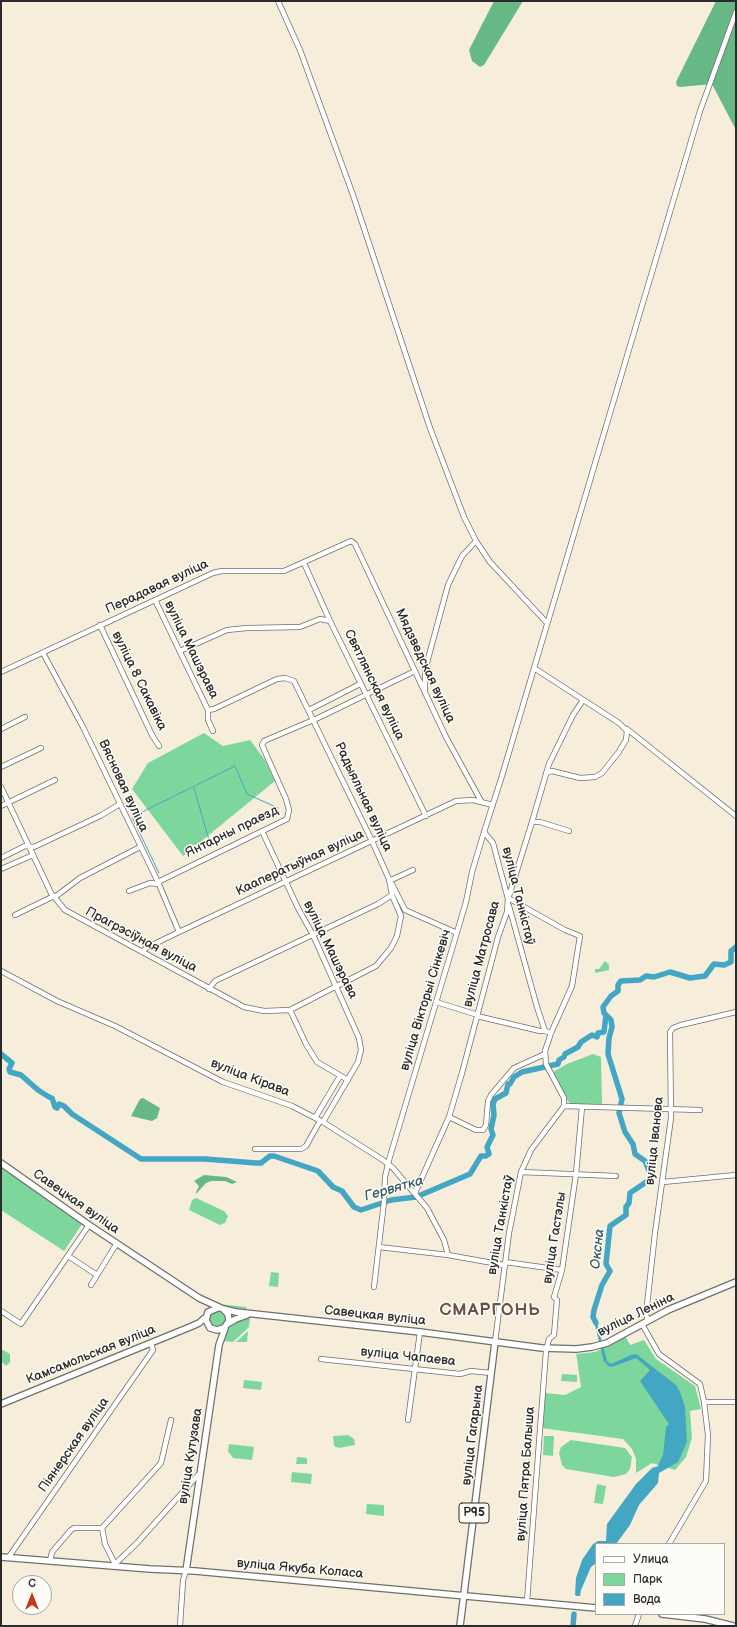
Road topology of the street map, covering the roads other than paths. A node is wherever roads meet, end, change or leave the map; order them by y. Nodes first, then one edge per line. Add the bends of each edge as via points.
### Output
1 (278, 1) edge
2 (736, 12) edge
3 (351, 541) joint
4 (476, 541) junction
5 (304, 563) junction
6 (155, 600) junction
7 (325, 609) junction
8 (320, 619) junction
9 (330, 621) junction
10 (547, 623) junction
11 (100, 625) junction
12 (180, 651) junction
13 (43, 653) junction
14 (534, 668) junction
15 (415, 671) junction
16 (1, 672) edge
17 (360, 684) junction
18 (425, 693) junction
19 (365, 694) junction
20 (583, 700) junction
21 (208, 710) junction
22 (309, 710) junction
23 (25, 717) dead end
24 (314, 719) junction
25 (1, 729) edge
26 (627, 731) junction
27 (213, 732) dead end
28 (159, 746) dead end
29 (41, 748) dead end
30 (1, 767) edge
31 (546, 773) junction
32 (55, 780) dead end
33 (1, 787) edge
34 (481, 801) junction
35 (8, 802) junction
36 (120, 804) junction
37 (493, 805) junction
38 (1, 806) edge
39 (426, 816) junction
40 (736, 816) edge
41 (532, 822) junction
42 (569, 830) dead end
43 (262, 831) junction
44 (484, 832) junction
45 (372, 841) junction
46 (30, 847) junction
47 (140, 847) junction
48 (33, 855) junction
49 (1, 858) edge
50 (2, 867) edge
51 (413, 870) dead end
52 (390, 881) junction
53 (285, 882) junction
54 (158, 883) junction
55 (129, 891) dead end
56 (54, 896) junction
57 (392, 896) junction
58 (399, 899) junction
59 (508, 899) junction
60 (405, 910) junction
61 (15, 915) dead end
62 (401, 920) junction
63 (179, 932) junction
64 (457, 933) junction
65 (313, 935) junction
66 (142, 952) junction
67 (1, 971) edge
68 (336, 987) junction
69 (210, 989) junction
70 (436, 1002) junction
71 (290, 1010) junction
72 (736, 1012) edge
73 (477, 1016) junction
74 (545, 1031) junction
75 (551, 1033) junction
76 (545, 1054) junction
77 (340, 1076) junction
78 (348, 1080) junction
79 (564, 1106) junction
80 (582, 1108) junction
81 (700, 1110) dead end
82 (670, 1111) junction
83 (449, 1117) junction
84 (315, 1118) junction
85 (322, 1122) junction
86 (255, 1149) dead end
87 (1, 1163) edge
88 (388, 1163) junction
89 (521, 1172) junction
90 (576, 1174) junction
91 (736, 1175) edge
92 (616, 1176) dead end
93 (663, 1182) junction
94 (416, 1195) junction
95 (89, 1225) junction
96 (116, 1243) junction
97 (379, 1247) junction
98 (448, 1255) junction
99 (68, 1256) junction
100 (504, 1264) junction
101 (562, 1270) junction
102 (97, 1275) junction
103 (736, 1282) edge
104 (91, 1284) dead end
105 (374, 1287) dead end
106 (199, 1298) junction
107 (221, 1308) junction
108 (1, 1311) edge
109 (252, 1314) junction
110 (206, 1316) junction
111 (648, 1320) junction
112 (642, 1324) junction
113 (227, 1325) junction
114 (190, 1327) junction
115 (211, 1328) junction
116 (420, 1332) junction
117 (495, 1342) junction
118 (151, 1343) junction
119 (218, 1345) junction
120 (546, 1349) junction
121 (321, 1359) dead end
122 (415, 1370) junction
123 (491, 1373) junction
124 (704, 1402) junction
125 (736, 1402) edge
126 (1, 1404) edge
127 (171, 1420) dead end
128 (408, 1420) dead end
129 (198, 1475) junction
130 (102, 1528) junction
131 (670, 1543) edge
132 (1, 1557) edge
133 (8, 1558) junction
134 (50, 1561) junction
135 (115, 1565) junction
136 (186, 1571) junction
137 (465, 1595) junction
138 (527, 1601) junction
139 (595, 1608) edge
140 (639, 1615) edge
141 (667, 1615) edge
142 (714, 1624) edge
143 (731, 1625) edge
144 (736, 1625) edge
145 (180, 1626) edge
146 (460, 1626) edge
147 (635, 1626) edge

1 - 4 street via 300,50 353,195 430,428 464,517
2 - 10 street, вуліца Вікторыі Сінкевіч via 700,111
3 - 5 street, Перадавая вуліца
3 - 15 street, Мядзведская вуліца via 355,544
4 - 10 street via 506,581
4 - 18 street via 462,556 448,585 424,673
5 - 6 street, Перадавая вуліца via 280,571 217,571
5 - 7 street, Святлянская вуліца
6 - 11 street, Перадавая вуліца
6 - 12 street, вуліца Машэрава
7 - 8 street
7 - 9 street, Святлянская вуліца
8 - 9 street
8 - 12 street via 300,627 227,630
9 - 17 street, Святлянская вуліца
10 - 14 street, вуліца Вікторыі Сінкевіч
11 - 13 street, Перадавая вуліца
11 - 28 street, вуліца 8 Сакавіка
12 - 21 street, вуліца Машэрава
13 - 16 street, Перадавая вуліца
13 - 36 street, Вясновая вуліца via 60,681
14 - 20 street
14 - 37 street, вуліца Вікторыі Сінкевіч
15 - 18 street, Мядзведская вуліца
15 - 19 street
17 - 19 street, Святлянская вуліца
17 - 22 street
18 - 34 street, Мядзведская вуліца
19 - 24 street
19 - 39 street, Святлянская вуліца
20 - 26 street
20 - 31 street, вуліца Матросава via 564,732
21 - 22 street, Радыяльная вуліца via 277,679 285,678 294,680
21 - 27 street, вуліца Машэрава via 208,720
22 - 24 street, Радыяльная вуліца
23 - 25 street
24 - 43 street, Янтарны праезд via 262,743 283,791 289,814 287,819
24 - 45 street, Радыяльная вуліца
26 - 31 street via 618,753 602,773 595,777 580,778 552,771
26 - 40 street
29 - 30 street
31 - 41 street, вуліца Матросава
32 - 35 street
33 - 35 street, Прагрэсіўная вуліца
34 - 37 street, Кааператыўная вуліца
34 - 39 street, Кааператыўная вуліца via 460,800
35 - 38 street
35 - 46 street, Прагрэсіўная вуліца
36 - 46 street via 64,833
36 - 47 street, Вясновая вуліца
37 - 44 street, вуліца Вікторыі Сінкевіч
39 - 45 street, Кааператыўная вуліца
41 - 42 street
41 - 59 street, вуліца Матросава
43 - 53 street, вуліца Машэрава
43 - 54 street, Янтарны праезд
44 - 59 street, вуліца Танкістаў via 493,843
44 - 64 street, вуліца Вікторыі Сінкевіч
45 - 52 street, Радыяльная вуліца
45 - 53 street, Кааператыўная вуліца
46 - 48 street, Прагрэсіўная вуліца
46 - 49 street via 26,846
47 - 54 street, Вясновая вуліца
47 - 56 street via 80,878
48 - 50 street
48 - 56 street, Прагрэсіўная вуліца
51 - 52 street
52 - 57 street, Радыяльная вуліца
52 - 58 street
53 - 63 street, Кааператыўная вуліца
53 - 65 street, вуліца Машэрава
54 - 55 street, Янтарны праезд via 150,883
54 - 63 street, Вясновая вуліца
56 - 61 street
56 - 66 street, Прагрэсіўная вуліца via 72,915
57 - 58 street
57 - 62 street, Радыяльная вуліца
57 - 65 street
58 - 60 street
59 - 73 street, вуліца Матросава via 507,912
59 - 74 street, вуліца Танкістаў via 523,960
59 - 75 street via 580,936 572,986
60 - 62 street
60 - 64 street
62 - 68 street via 397,936 380,963
63 - 66 street, Кааператыўная вуліца
64 - 70 street, вуліца Вікторыі Сінкевіч
65 - 68 street, вуліца Машэрава
65 - 69 street via 215,981
66 - 69 street, Прагрэсіўная вуліца
67 - 84 street, вуліца Кірава via 223,1082 281,1102
68 - 71 street, Прагрэсіўная вуліца
68 - 78 street, вуліца Машэрава via 356,1029 360,1046 358,1062
69 - 71 street, Прагрэсіўная вуліца via 253,1010
70 - 73 street
70 - 88 street, вуліца Вікторыі Сінкевіч
71 - 77 street via 319,1064
72 - 82 street, вуліца Іванова via 681,1025 670,1032
73 - 74 street
73 - 83 street, вуліца Матросава
74 - 75 street
75 - 76 street
76 - 79 street via 546,1064 564,1098
76 - 83 street via 514,1068 491,1095 483,1130 476,1130
77 - 78 street
77 - 84 street
78 - 85 street, вуліца Машэрава
79 - 80 street
79 - 89 street, вуліца Танкістаў via 531,1150
80 - 82 street
80 - 90 street, вуліца Гастэлы
81 - 82 street
82 - 93 street, вуліца Іванова
83 - 94 street, вуліца Матросава
84 - 85 street, вуліца Кірава
85 - 86 street, вуліца Машэрава via 306,1146 301,1149
85 - 88 street, вуліца Кірава
87 - 95 main road, Савецкая вуліца
88 - 94 street, вуліца Кірава
88 - 97 street, вуліца Вікторыі Сінкевіч
89 - 90 street, вуліца Гастэлы
89 - 100 street, вуліца Танкістаў
90 - 92 street, вуліца Гастэлы
90 - 101 street, вуліца Гастэлы
91 - 93 street
93 - 111 street, вуліца Іванова via 646,1314
94 - 98 street, вуліца Кірава via 434,1219
95 - 96 main road, Савецкая вуліца
95 - 99 street
96 - 102 street
96 - 106 main road, Савецкая вуліца
97 - 98 street
97 - 105 street, вуліца Вікторыі Сінкевіч
98 - 100 street
99 - 102 street
99 - 108 street via 21,1324
100 - 101 street
100 - 117 street, вуліца Танкістаў
101 - 120 street, вуліца Гастэлы via 554,1297 557,1300 554,1335 549,1339
102 - 104 street
103 - 111 main road, вуліца Леніна
106 - 107 main road, Савецкая вуліца
106 - 110 main road via 204,1304
107 - 109 main road, Савецкая вуліца
107 - 110 main road via 211,1309
107 - 113 main road via 229,1317
109 - 113 main road, Савецкая вуліца
109 - 116 main road, Савецкая вуліца
110 - 114 main road, Камсамольская вуліца
110 - 115 main road
111 - 112 main road, вуліца Леніна
112 - 120 main road, вуліца Леніна via 598,1346
112 - 124 street via 659,1354 700,1384
113 - 115 main road via 221,1330
113 - 119 main road, вуліца Кутузава
114 - 115 main road, Камсамольская вуліца
114 - 118 main road, Камсамольская вуліца
115 - 119 main road, вуліца Кутузава via 217,1337
116 - 117 main road, Савецкая вуліца
116 - 122 street
117 - 120 main road, вуліца Леніна
117 - 123 main road, вуліца Гагарына / Р95
118 - 126 main road, Камсамольская вуліца
118 - 133 street, Піянерская вуліца via 153,1350
119 - 129 main road, вуліца Кутузава via 204,1454
120 - 138 street, вуліца Пятра Балыша
121 - 122 street, вуліца Чапаева
122 - 123 street, вуліца Чапаева via 460,1374 472,1371
122 - 128 street
123 - 137 main road, вуліца Гагарына / Р95
124 - 125 street
124 - 131 street via 708,1435 706,1482
127 - 130 street via 161,1463
129 - 135 street
129 - 136 main road, вуліца Кутузава
130 - 134 street via 74,1528 52,1552
130 - 135 street via 105,1544
132 - 133 main road, вуліца Якуба Коласа
133 - 134 main road, вуліца Якуба Коласа
134 - 135 main road, вуліца Якуба Коласа
135 - 136 main road, вуліца Якуба Коласа
136 - 137 main road, вуліца Якуба Коласа
136 - 145 street via 183,1580
137 - 138 main road, вуліца Якуба Коласа
137 - 146 main road, вуліца Гагарына / Р95
138 - 139 main road, вуліца Якуба Коласа
140 - 147 street
141 - 142 main road
142 - 143 main road
143 - 144 main road

